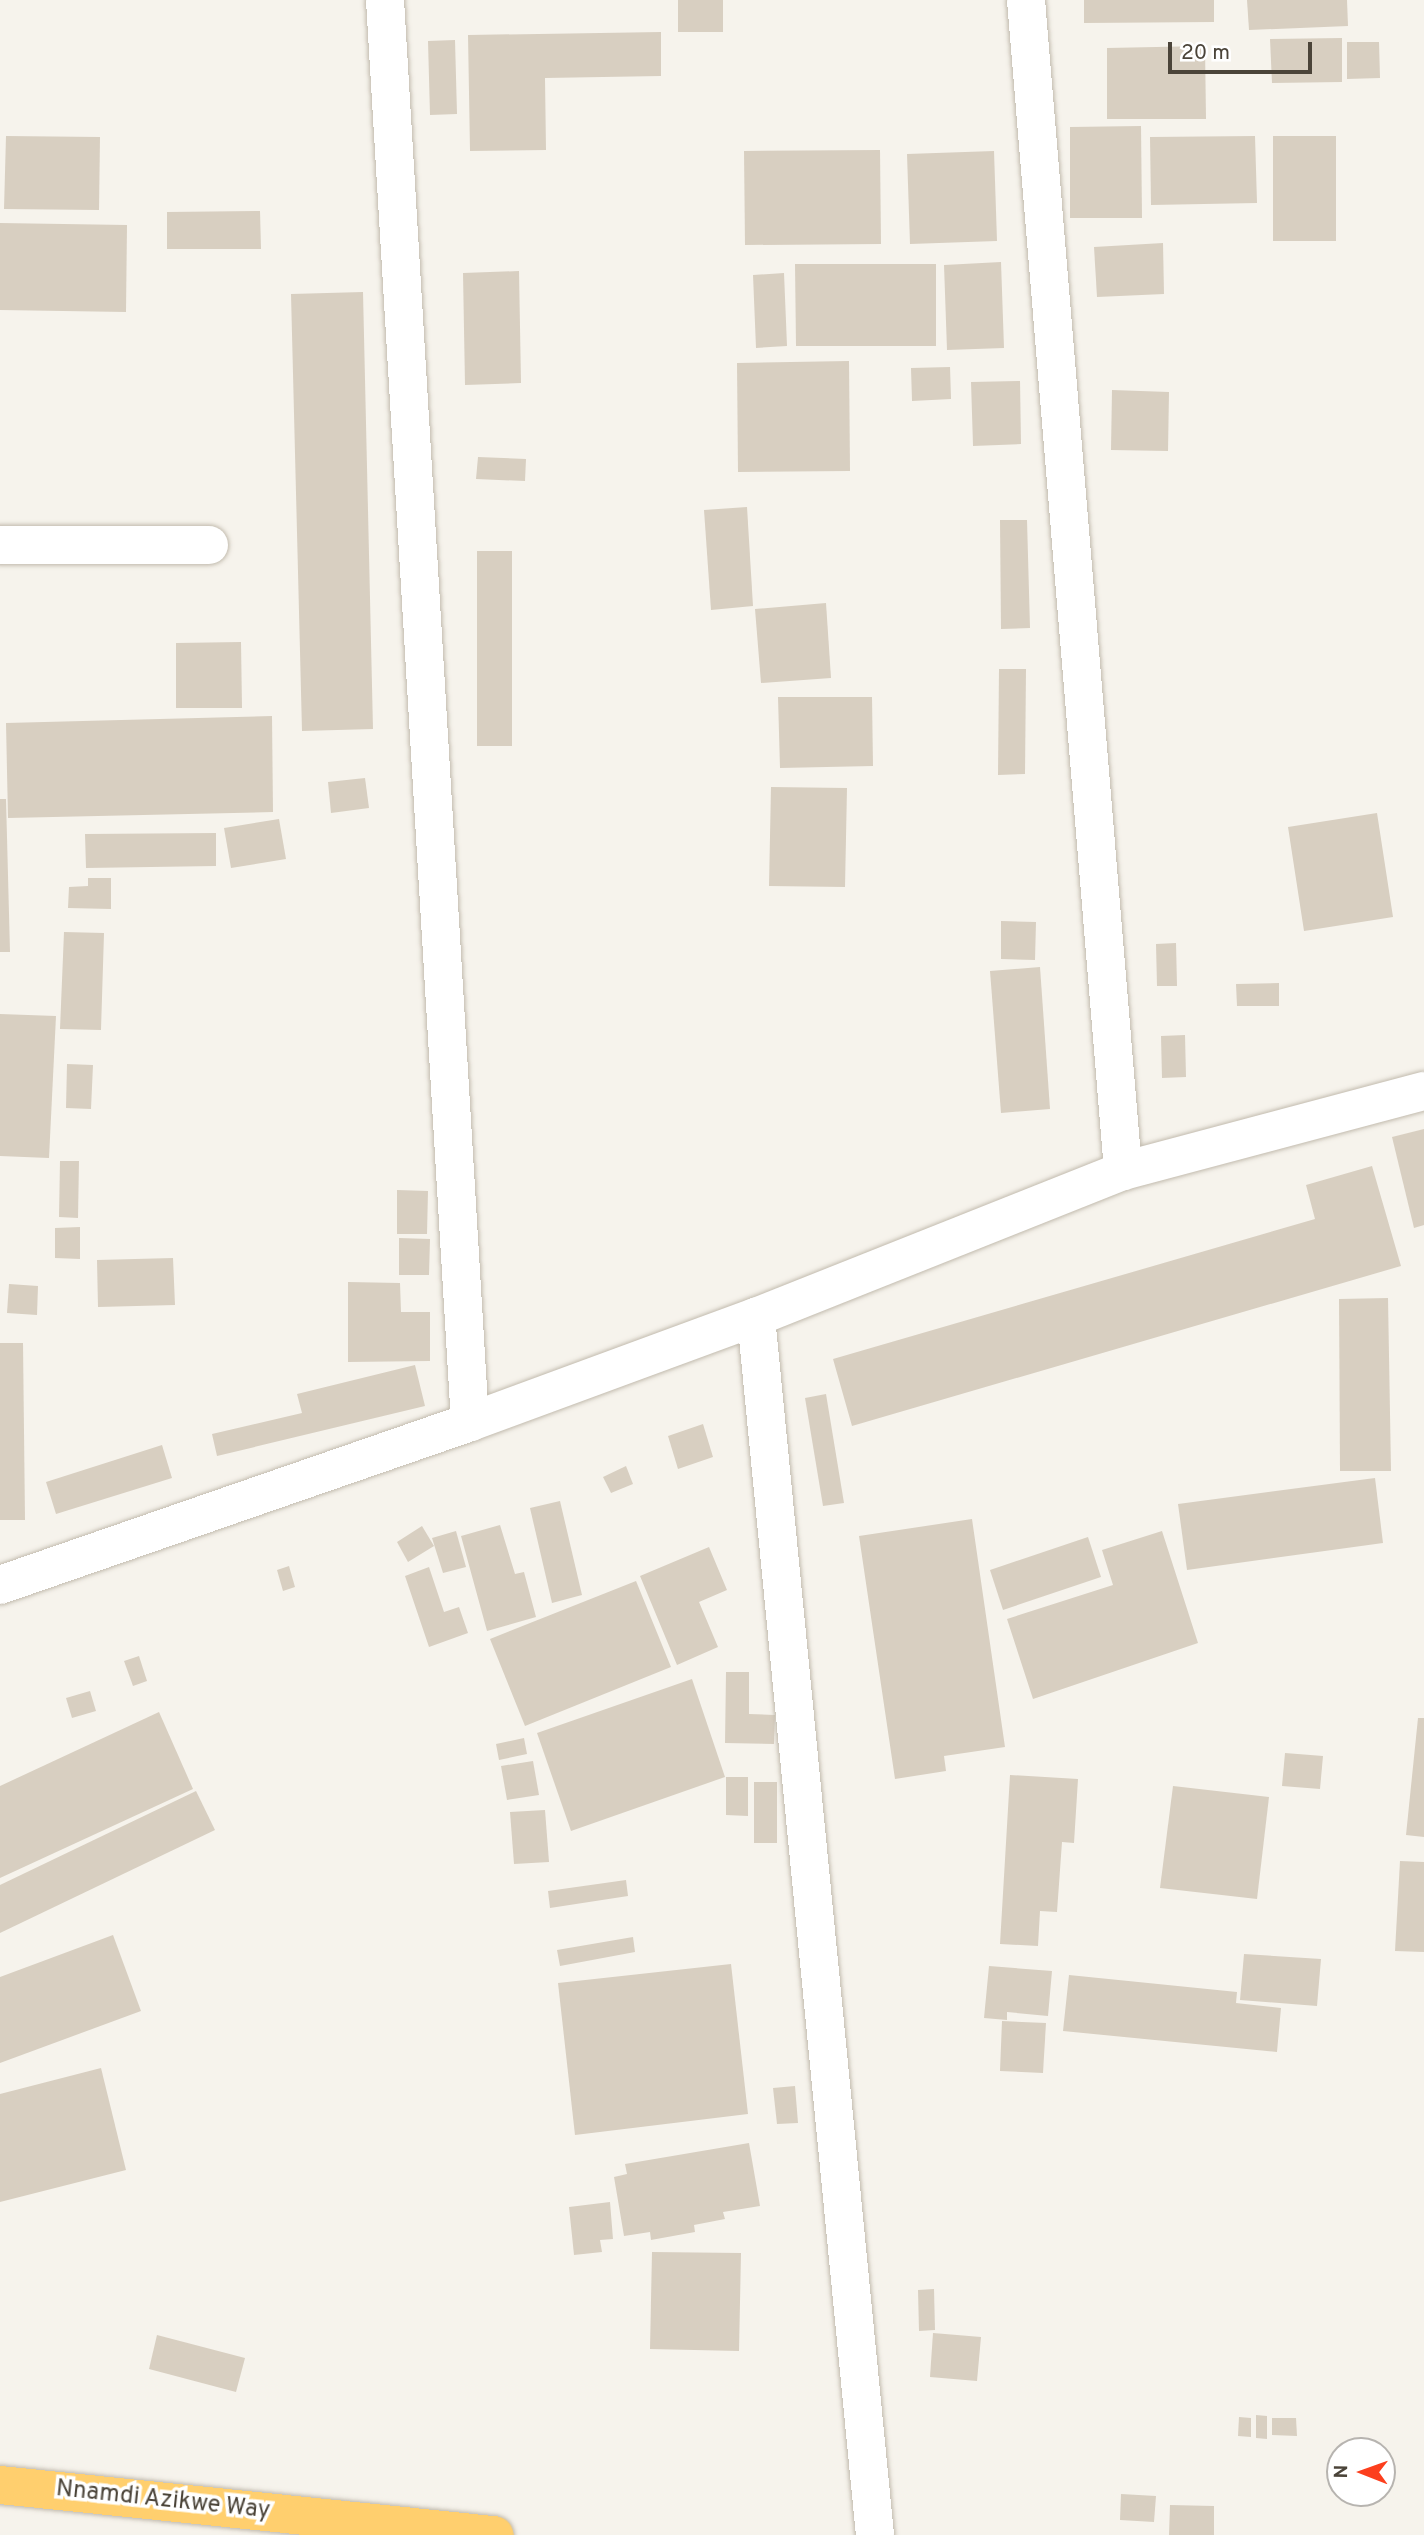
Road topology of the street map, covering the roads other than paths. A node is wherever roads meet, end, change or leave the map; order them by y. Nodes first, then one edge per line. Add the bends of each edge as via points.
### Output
1 (386, 0) edge
2 (1026, 0) edge
3 (0, 545) edge
4 (209, 545) dead end
5 (1424, 1091) edge
6 (1123, 1171) junction
7 (756, 1317) junction
8 (470, 1422) junction
9 (0, 1585) edge
10 (0, 2484) edge
11 (494, 2535) edge
12 (875, 2535) edge

1 - 8 street
2 - 6 street
3 - 4 street
5 - 6 street
6 - 7 street
7 - 8 street
7 - 12 street
8 - 9 street
10 - 11 highway, Nnamdi Azikwe Way

